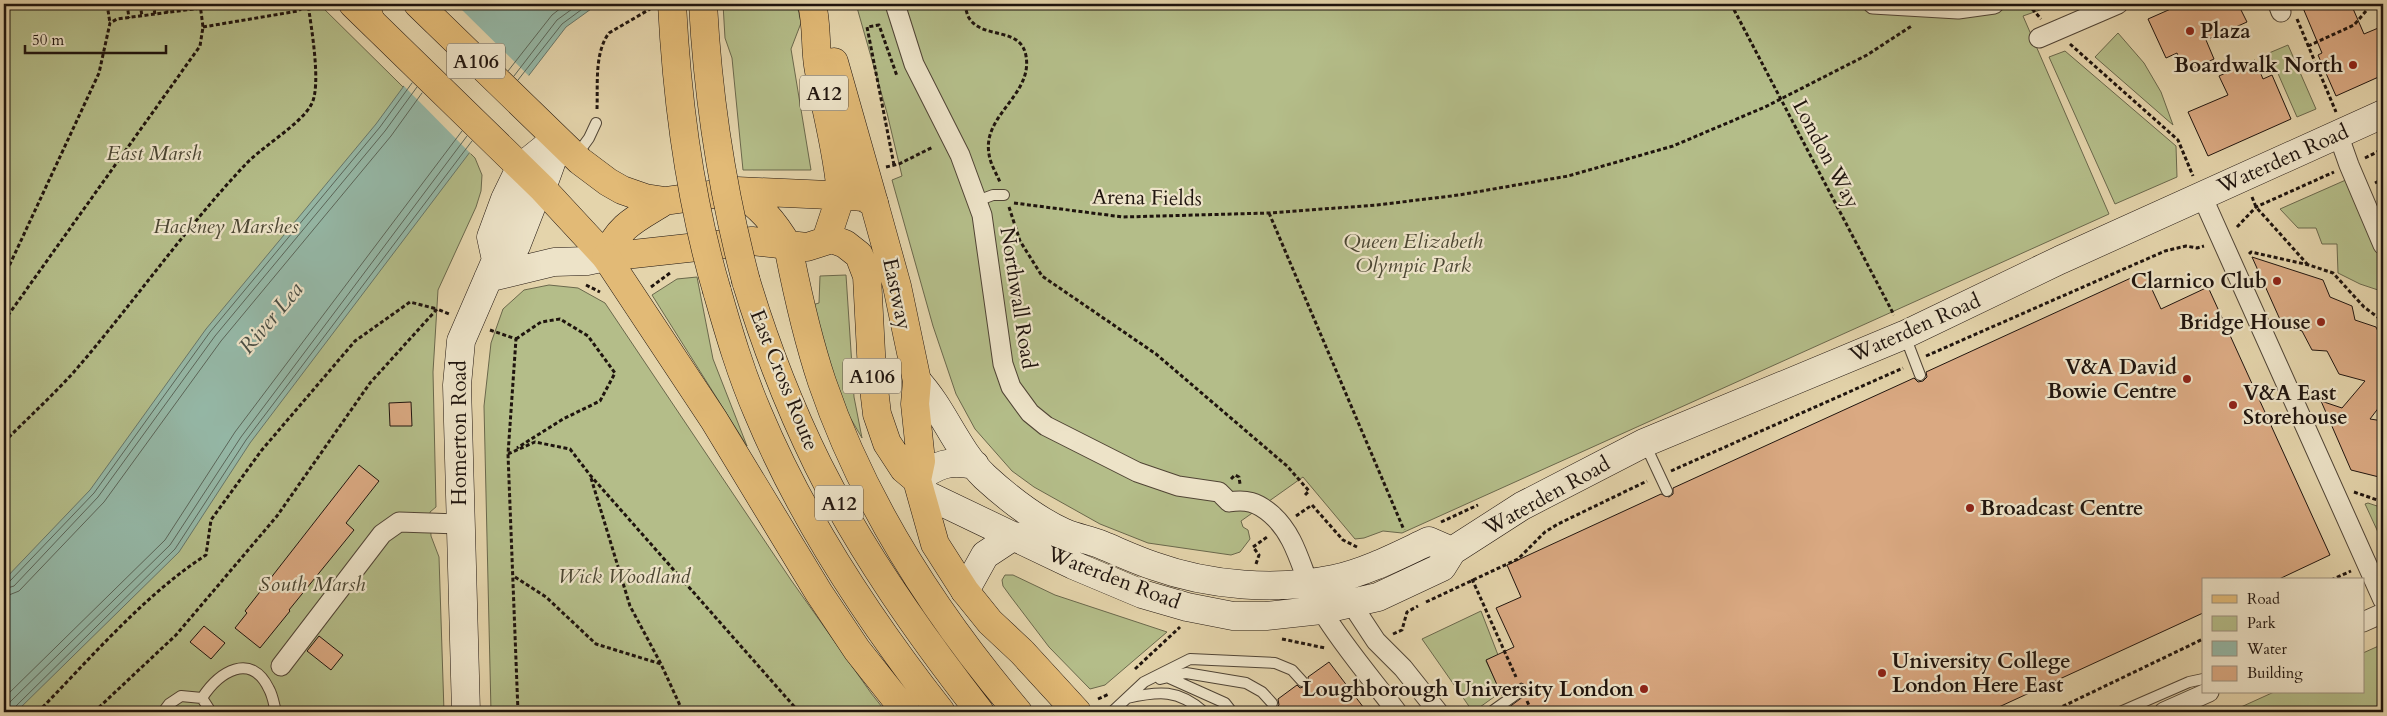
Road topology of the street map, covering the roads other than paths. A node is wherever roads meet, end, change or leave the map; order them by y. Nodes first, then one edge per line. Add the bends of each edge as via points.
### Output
1 (703, 4) edge
2 (895, 4) edge
3 (1873, 4) edge
4 (1994, 4) edge
5 (2118, 4) edge
6 (665, 5) edge
7 (421, 7) edge
8 (362, 9) edge
9 (814, 12) edge
10 (2047, 34) road end
11 (2383, 114) edge
12 (596, 123) road end
13 (2338, 124) junction
14 (566, 148) junction
15 (520, 168) junction
16 (542, 188) junction
17 (2198, 188) junction
18 (737, 191) junction
19 (841, 195) junction
20 (1006, 198) road end
21 (665, 201) junction
22 (977, 201) junction
23 (874, 203) junction
24 (826, 240) junction
25 (2383, 245) edge
26 (788, 246) junction
27 (606, 257) junction
28 (492, 269) junction
29 (1900, 326) junction
30 (1920, 375) dead end
31 (917, 381) junction
32 (1644, 443) junction
33 (975, 465) junction
34 (919, 486) junction
35 (1667, 491) dead end
36 (460, 524) junction
37 (1014, 536) junction
38 (1452, 551) junction
39 (1334, 579) junction
40 (1306, 582) junction
41 (965, 591) junction
42 (2383, 600) edge
43 (1352, 603) junction
44 (1321, 610) junction
45 (2383, 613) edge
46 (2364, 622) edge
47 (281, 666) dead end
48 (1167, 677) junction
49 (2202, 679) edge
50 (1302, 681) dead end
51 (1144, 682) junction
52 (1522, 690) road end
53 (2204, 694) edge
54 (202, 698) junction
55 (1126, 698) junction
56 (1272, 704) dead end
57 (1087, 706) edge
58 (163, 712) edge
59 (211, 712) edge
60 (276, 712) edge
61 (466, 712) edge
62 (906, 712) edge
63 (941, 712) edge
64 (980, 712) edge
65 (1018, 712) edge
66 (1112, 712) edge
67 (1204, 712) edge
68 (1232, 712) edge
69 (1397, 712) edge
70 (1438, 712) edge
71 (1491, 712) edge
72 (2120, 712) edge
73 (2164, 712) edge

1 - 64 main road, East Cross Route / A12, bridge via 707,73 729,213 746,281 772,358 818,466 881,574
2 - 22 street, Northwall Road via 921,80 960,155
3 - 4 street via 1958,9
5 - 10 street
6 - 63 main road, East Cross Route / A12, bridge via 697,219 740,367 792,486 827,548 904,666
7 - 14 main road, A106
8 - 15 main road, A106
9 - 19 main road, A12 via 818,64 839,166
9 - 23 main road, A12 via 834,60
11 - 13 street, Waterden Road
12 - 14 lane via 589,138
13 - 17 street, Waterden Road
13 - 25 street via 2349,165
14 - 15 street
14 - 16 street via 555,152
14 - 21 main road, A106 via 622,190
15 - 16 main road, A106
15 - 28 street via 491,237
16 - 27 main road, A106
16 - 28 street via 516,246
17 - 29 street, Waterden Road via 2060,260
17 - 42 street
18 - 19 main road, A106
18 - 21 main road, A106
18 - 26 main road via 757,204
19 - 23 main road, A106 via 863,197
19 - 24 main road
20 - 22 lane via 993,195
21 - 27 main road, A106 via 622,229 615,236
22 - 40 street, Northwall Road via 984,225 1003,364 1011,387 1023,404 1046,426 1154,478 1192,489 1219,492 1229,502 1244,500 1258,506 1292,539
23 - 31 main road, Eastway / A106 via 897,286
24 - 26 main road via 807,247
24 - 34 main road, Eastway / A106 via 837,239 859,254 867,276 877,414 887,442
26 - 27 main road via 752,240
26 - 65 main road, A12 via 799,299 823,382 850,452 886,526 929,597
27 - 28 street
27 - 62 main road via 714,420 819,593 857,650
28 - 36 street, Homerton Road via 460,341
29 - 30 lane
29 - 32 street, Waterden Road
31 - 33 street, Waterden Road
31 - 34 main road, Eastway / A106
32 - 35 lane
32 - 38 street, Waterden Road via 1547,491
33 - 34 street via 957,462 942,465
33 - 40 street, Waterden Road via 1015,504 1066,533 1156,567 1229,583
34 - 37 street, Waterden Road
34 - 41 main road, Eastway / A106 via 934,544
36 - 47 street via 408,521 390,527
36 - 61 street, Homerton Road
37 - 41 street via 985,556
37 - 44 street, Waterden Road via 1142,594 1187,607 1233,616
38 - 39 street, Waterden Road via 1429,541 1374,566
38 - 43 street, Waterden Road via 1442,568 1378,597
39 - 40 street, Waterden Road
39 - 43 street
40 - 44 street, Northwall Road
41 - 57 main road, Eastway / A106 via 990,622
43 - 44 street, Waterden Road
43 - 70 street via 1376,641 1403,668
44 - 69 street, Northwall Road
45 - 46 street
48 - 51 lane
48 - 56 lane via 1186,673 1246,684 1262,692
48 - 68 lane via 1225,702
49 - 72 lane
50 - 51 lane via 1292,670 1275,663 1190,659
51 - 55 lane
52 - 71 lane
53 - 73 street
54 - 58 lane via 181,696
54 - 59 lane
54 - 60 lane via 224,674 237,668 249,669 261,676 270,690
55 - 66 lane
55 - 67 lane via 1154,692 1171,694 1192,702

